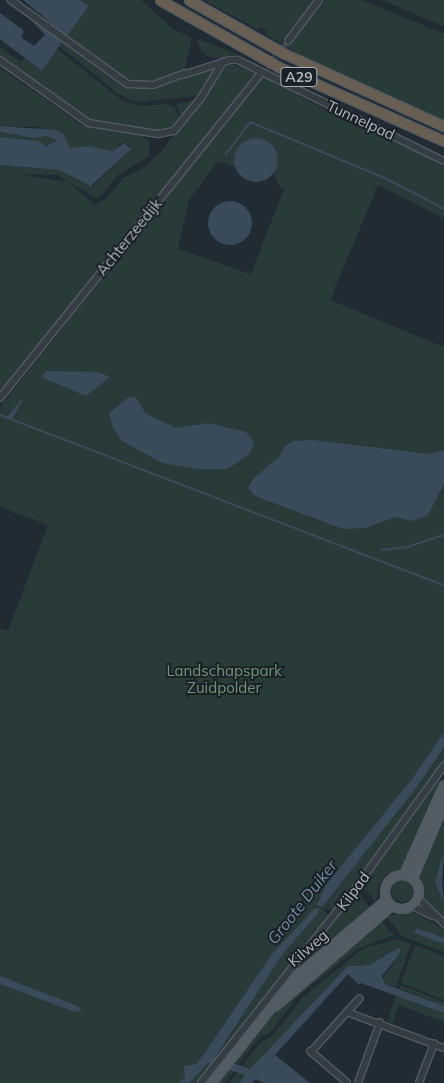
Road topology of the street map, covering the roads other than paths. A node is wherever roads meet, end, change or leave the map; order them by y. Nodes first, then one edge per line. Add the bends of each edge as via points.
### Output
1 (12, 0) edge
2 (160, 0) edge
3 (189, 0) edge
4 (319, 0) edge
5 (288, 41) tunnel mouth
6 (0, 60) edge
7 (223, 62) junction
8 (259, 76) tunnel mouth
9 (444, 126) edge
10 (444, 142) edge
11 (444, 161) edge
12 (0, 398) edge
13 (444, 766) edge
14 (444, 785) edge
15 (444, 804) edge
16 (404, 875) junction
17 (414, 879) junction
18 (418, 898) junction
19 (389, 903) junction
20 (413, 906) junction
21 (438, 918) junction
22 (444, 923) edge
23 (359, 999) dead end
24 (347, 1012) junction
25 (380, 1024) junction
26 (434, 1044) junction
27 (444, 1048) edge
28 (201, 1083) edge
29 (212, 1083) edge
30 (347, 1083) edge
31 (358, 1083) edge
32 (420, 1083) edge

1 - 7 street, Tunnelpad via 128,84 153,85
2 - 10 highway, A29 via 279,67
3 - 9 highway, A29 via 284,54
4 - 5 street
6 - 7 street via 89,123 158,134 174,131 214,81
7 - 11 street, Tunnelpad via 238,60
8 - 12 street, Achterzeedijk
13 - 28 street, Kilpad via 357,886
14 - 16 main road
15 - 17 main road
16 - 17 main road
16 - 19 main road via 388,882
17 - 18 main road
18 - 20 main road
18 - 21 street
19 - 20 main road via 402,910
19 - 29 main road, Kilweg via 257,1025
20 - 21 street
21 - 22 street
23 - 24 street
24 - 25 street
24 - 30 street via 311,1052
25 - 26 street
25 - 31 street
26 - 27 street
26 - 32 street

